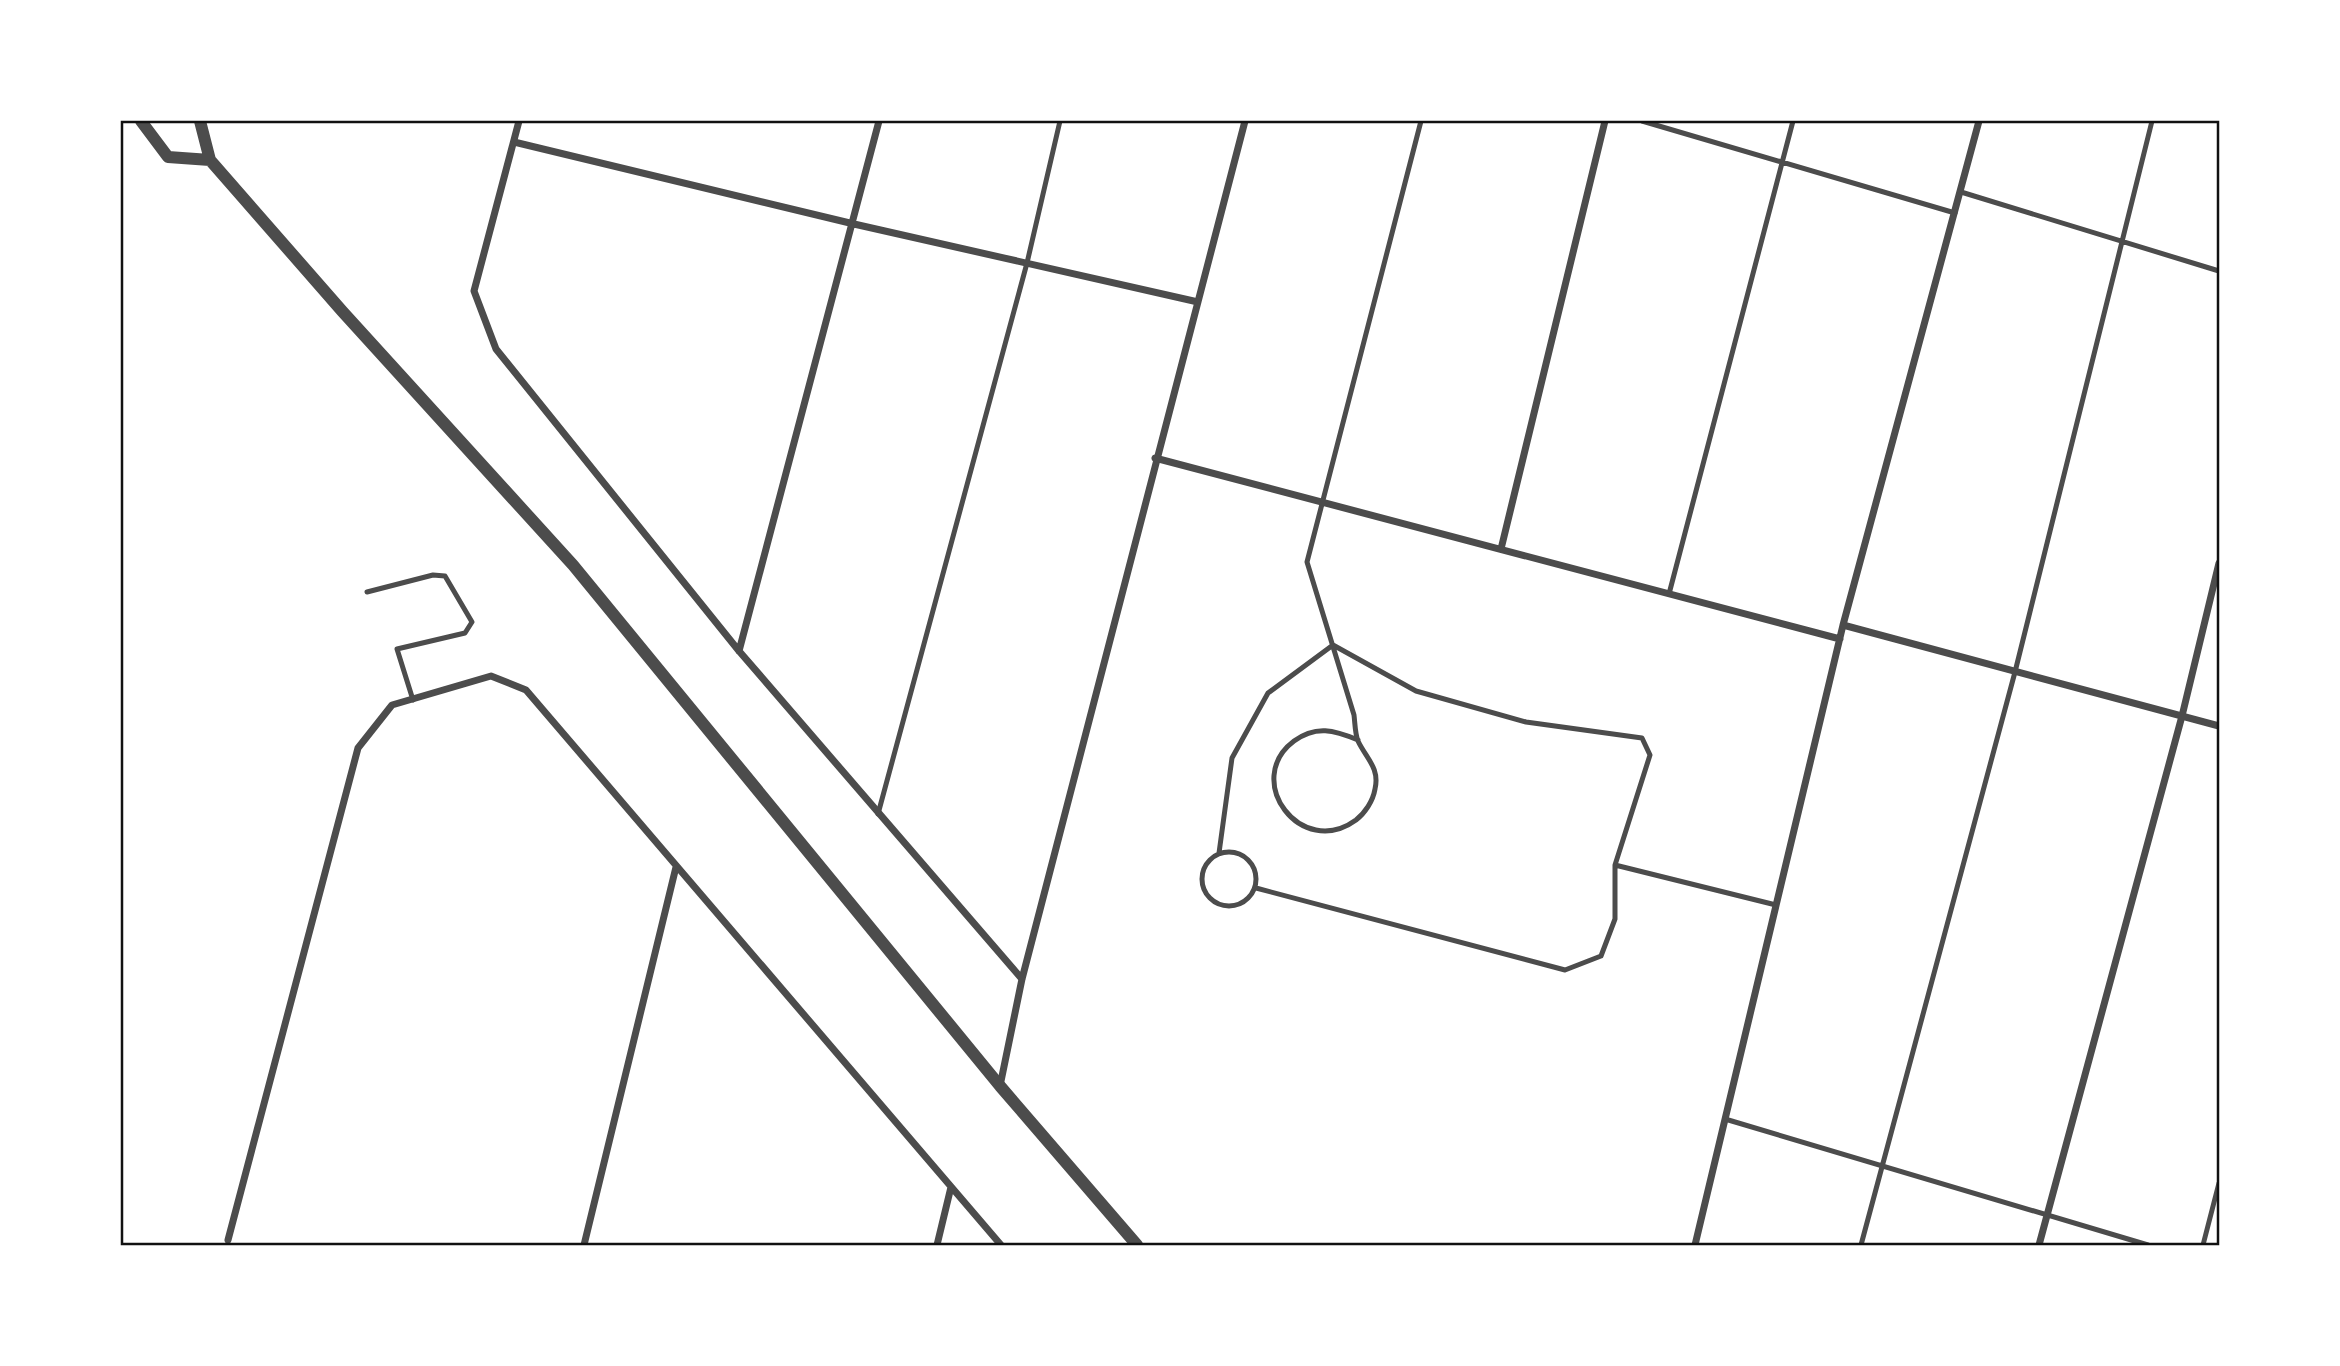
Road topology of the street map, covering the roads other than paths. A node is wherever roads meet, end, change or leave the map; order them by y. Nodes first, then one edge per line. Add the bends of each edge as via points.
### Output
1 (141, 121) edge
2 (200, 121) edge
3 (519, 121) edge
4 (879, 121) edge
5 (1060, 121) edge
6 (1245, 121) edge
7 (1421, 121) edge
8 (1605, 121) edge
9 (1642, 121) edge
10 (1793, 121) edge
11 (1979, 121) edge
12 (2152, 121) edge
13 (514, 142) junction
14 (210, 160) junction
15 (1783, 162) junction
16 (1961, 192) junction
17 (1955, 213) junction
18 (854, 224) junction
19 (2124, 242) junction
20 (1027, 263) junction
21 (2219, 271) edge
22 (1199, 302) junction
23 (1155, 458) junction
24 (1323, 503) junction
25 (1501, 550) junction
26 (2219, 563) edge
27 (367, 592) dead end
28 (1669, 594) junction
29 (1843, 625) junction
30 (1840, 639) junction
31 (1333, 645) junction
32 (739, 651) junction
33 (2015, 672) junction
34 (413, 699) junction
35 (2182, 716) junction
36 (2219, 726) edge
37 (1358, 740) junction
38 (878, 814) junction
39 (1219, 853) junction
40 (1615, 864) junction
41 (676, 867) junction
42 (1256, 888) junction
43 (1776, 905) junction
44 (1022, 979) junction
45 (1000, 1086) junction
46 (1725, 1119) junction
47 (1883, 1166) junction
48 (2219, 1184) edge
49 (951, 1187) junction
50 (2047, 1215) junction
51 (228, 1240) dead end
52 (584, 1245) edge
53 (937, 1245) edge
54 (1001, 1245) edge
55 (1137, 1245) edge
56 (1695, 1245) edge
57 (1861, 1245) edge
58 (2039, 1245) edge
59 (2148, 1245) edge
60 (2203, 1245) edge

1 - 14 street via 168,158
2 - 14 street
3 - 13 street
4 - 18 street
5 - 20 lane
6 - 22 street
7 - 24 lane
8 - 25 street
9 - 15 lane
10 - 15 lane
11 - 16 street
12 - 19 lane
13 - 18 street
13 - 32 street via 474,291 496,349
14 - 45 street via 573,565
15 - 17 lane
15 - 28 lane
16 - 17 street
16 - 19 lane
17 - 29 street
18 - 20 street
18 - 32 street
19 - 21 lane
19 - 33 lane
20 - 22 street
20 - 38 lane
22 - 23 street
23 - 24 street
23 - 44 street
24 - 25 street
24 - 31 lane via 1307,562
25 - 28 street
26 - 35 street
27 - 34 lane via 445,576 472,622 466,633 397,649
28 - 30 street
29 - 30 street
29 - 33 street
30 - 43 street
31 - 37 lane
31 - 39 lane via 1268,693 1232,758
31 - 40 lane via 1416,691 1526,722 1642,738 1650,755
32 - 38 street
33 - 35 street
33 - 47 lane
34 - 41 street via 491,677 526,690
34 - 51 street via 392,705 358,748
35 - 36 street
35 - 50 street
37 - 37 lane via 1374,762 1376,789 1364,813 1343,829 1316,832 1292,820 1276,799 1274,772 1285,747 1307,732 1334,729
38 - 44 street
39 - 42 lane via 1234,852 1249,859 1256,872
39 - 42 lane via 1206,864 1202,878 1206,894 1217,905 1233,907 1247,901
40 - 42 lane via 1615,919 1601,956 1565,970
40 - 43 lane
41 - 49 street
41 - 52 street
43 - 46 street
44 - 45 street
45 - 55 street
46 - 47 lane
46 - 56 street
47 - 50 lane
47 - 57 lane
48 - 60 lane
49 - 53 street
49 - 54 street
50 - 58 street
50 - 59 lane

